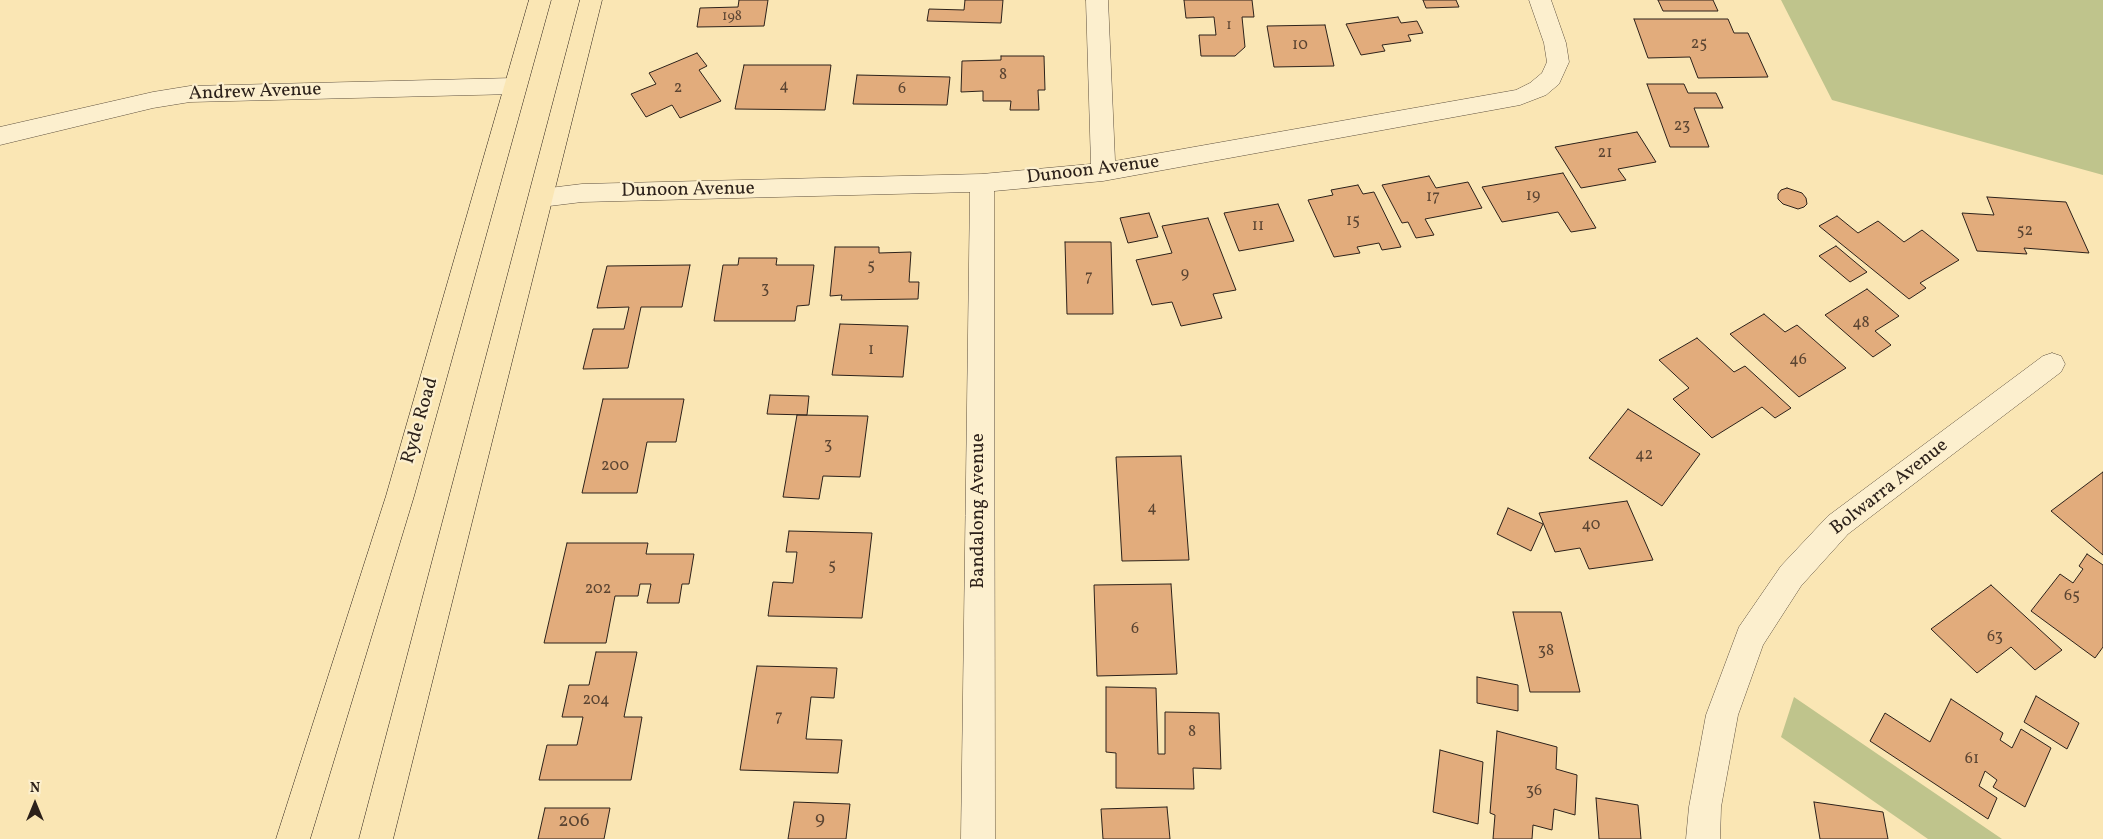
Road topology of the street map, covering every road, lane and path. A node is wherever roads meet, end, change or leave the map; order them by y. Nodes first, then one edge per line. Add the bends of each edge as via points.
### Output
1 (540, 0) edge
2 (591, 0) edge
3 (1097, 0) edge
4 (1540, 0) edge
5 (514, 86) junction
6 (0, 136) edge
7 (1103, 172) junction
8 (982, 183) junction
9 (541, 198) junction
10 (2052, 364) dead end
11 (293, 839) edge
12 (376, 839) edge
13 (978, 839) edge
14 (1703, 839) edge

1 - 5 highway, Ryde Road
2 - 9 highway
3 - 7 street
4 - 7 street, Dunoon Avenue via 1558,62 1551,78 1538,89 1520,97
5 - 6 street, Andrew Avenue via 190,94
5 - 11 highway, Ryde Road via 400,496
7 - 8 street, Dunoon Avenue
8 - 9 street, Dunoon Avenue via 582,193
8 - 13 street, Bandalong Avenue
9 - 12 highway
10 - 14 street, Bolwarra Avenue via 1838,525 1791,576 1750,637 1722,715 1704,807

